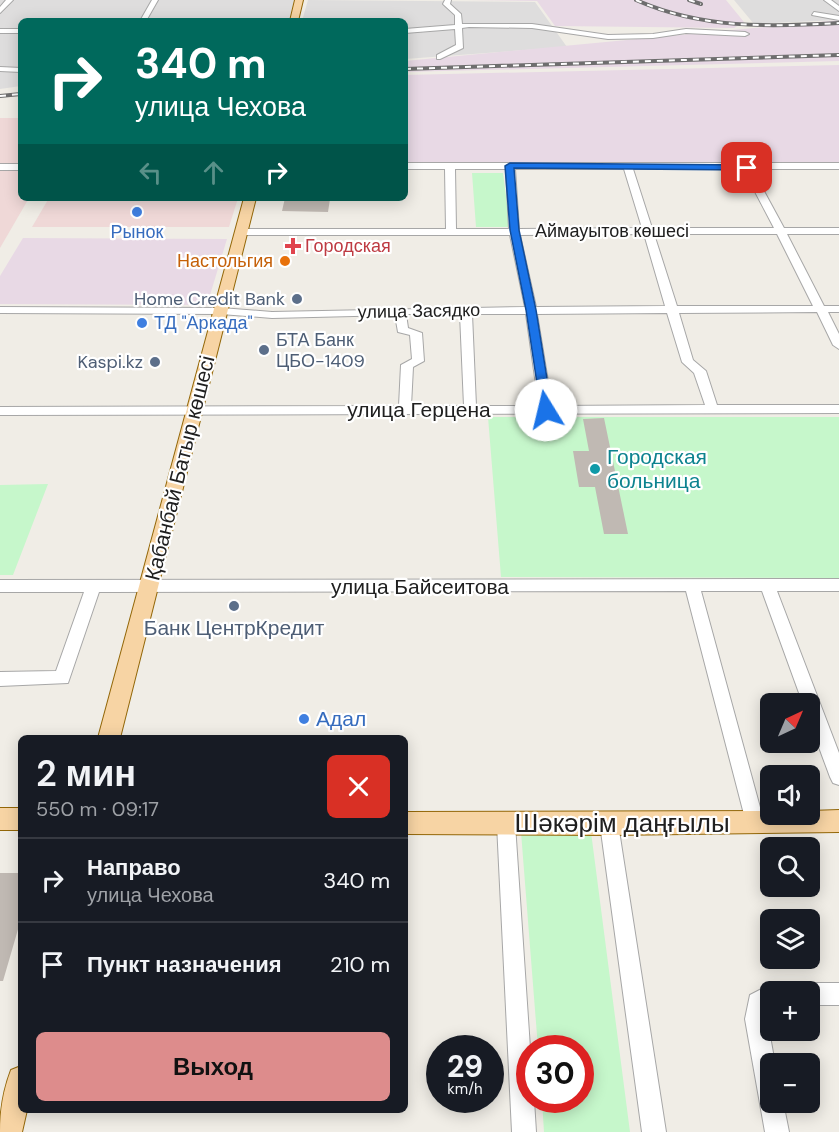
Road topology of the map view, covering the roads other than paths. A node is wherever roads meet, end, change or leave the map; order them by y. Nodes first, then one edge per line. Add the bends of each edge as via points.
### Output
1 (10, 0) edge
2 (155, 0) edge
3 (299, 0) edge
4 (448, 0) edge
5 (827, 0) edge
6 (837, 8) edge
7 (0, 11) edge
8 (814, 14) dead end
9 (145, 18) edge
10 (295, 18) edge
11 (839, 18) edge
12 (459, 27) junction
13 (0, 31) edge
14 (18, 31) edge
15 (408, 31) edge
16 (745, 34) dead end
17 (440, 57) dead end
18 (0, 69) edge
19 (18, 70) edge
20 (408, 166) edge
21 (450, 166) junction
22 (510, 166) junction
23 (628, 166) junction
24 (839, 166) edge
25 (0, 167) edge
26 (18, 167) edge
27 (747, 168) junction
28 (249, 201) edge
29 (451, 230) junction
30 (514, 230) junction
31 (647, 231) junction
32 (781, 231) junction
33 (839, 231) edge
34 (241, 232) junction
35 (672, 309) junction
36 (821, 309) junction
37 (839, 309) edge
38 (0, 310) edge
39 (531, 310) junction
40 (221, 311) junction
41 (400, 311) junction
42 (466, 311) junction
43 (839, 345) edge
44 (712, 408) junction
45 (195, 409) junction
46 (839, 409) edge
47 (405, 410) junction
48 (470, 410) junction
49 (546, 410) junction
50 (0, 411) edge
51 (767, 585) junction
52 (839, 585) edge
53 (0, 586) edge
54 (93, 586) junction
55 (692, 586) junction
56 (150, 587) junction
57 (0, 679) edge
58 (110, 735) edge
59 (839, 777) edge
60 (0, 819) edge
61 (18, 819) edge
62 (839, 821) edge
63 (755, 822) junction
64 (408, 823) edge
65 (506, 824) junction
66 (609, 824) junction
67 (820, 994) edge
68 (839, 994) edge
69 (760, 1002) edge
70 (762, 1053) edge
71 (18, 1092) edge
72 (773, 1113) edge
73 (8, 1132) edge
74 (524, 1132) edge
75 (654, 1132) edge
76 (777, 1132) edge

1 - 7 street
2 - 9 street
3 - 10 main road
4 - 12 street via 446,4 458,14
5 - 6 street
8 - 11 street
12 - 15 street
12 - 16 street via 532,26 608,37 687,31
12 - 17 street via 460,46
13 - 14 street
18 - 19 street
20 - 21 street
21 - 22 street
21 - 29 street
22 - 23 street
22 - 30 street
23 - 27 street
23 - 31 street
24 - 27 street
25 - 26 street
27 - 32 street
28 - 34 main road, Қабанбай Батыр көшесі
29 - 30 street, Аймауытов көшесі
29 - 34 street, Аймауытов көшесі
30 - 31 street, Аймауытов көшесі
30 - 39 street
31 - 32 street, Аймауытов көшесі
31 - 35 street
32 - 33 street, Аймауытов көшесі
32 - 36 street
34 - 40 main road, Қабанбай Батыр көшесі
35 - 36 street, улица Засядко
35 - 39 street, улица Засядко
35 - 44 street via 688,362 700,371
36 - 37 street, улица Засядко
36 - 43 street
38 - 40 street, улица Засядко
39 - 42 street, улица Засядко
39 - 49 street
40 - 41 street, улица Засядко via 272,315
40 - 45 main road, Қабанбай Батыр көшесі
41 - 42 street, улица Засядко
41 - 47 street via 402,330 416,333 418,361 407,365
42 - 48 street
44 - 46 street, улица Герцена
44 - 49 street, улица Герцена
45 - 47 street, улица Герцена
45 - 50 street, улица Герцена
45 - 56 main road, Қабанбай Батыр көшесі
47 - 48 street, улица Герцена
48 - 49 street, улица Герцена
51 - 52 street, улица Байсеитова
51 - 55 street, улица Байсеитова
51 - 59 street
53 - 54 street, улица Байсеитова
54 - 56 street, улица Байсеитова
54 - 57 street via 62,678
55 - 56 street, улица Байсеитова
55 - 63 street
56 - 58 main road, Қабанбай Батыр көшесі
60 - 61 main road
62 - 63 main road, Шәкәрім даңғылы
63 - 66 main road, Шәкәрім даңғылы
64 - 65 main road, Шәкәрім даңғылы
65 - 66 main road, Шәкәрім даңғылы
65 - 74 street
66 - 75 street
67 - 68 street
69 - 70 street via 756,1019
71 - 73 main road
72 - 76 street

